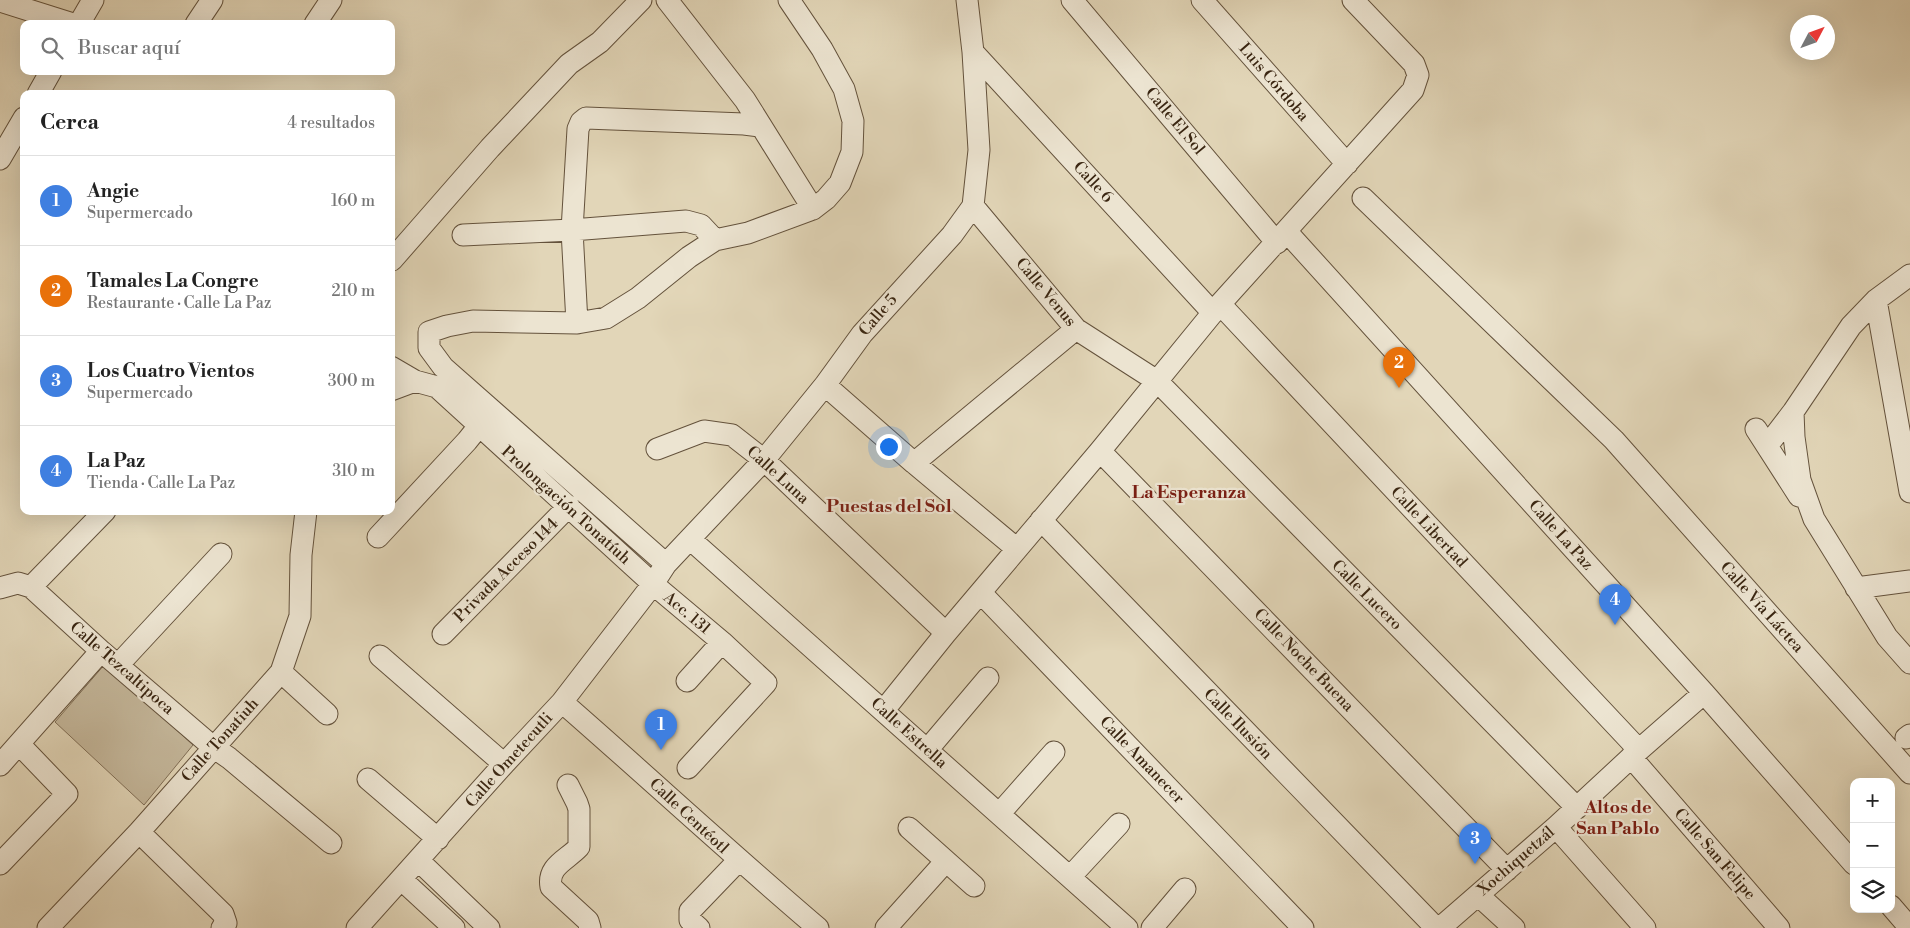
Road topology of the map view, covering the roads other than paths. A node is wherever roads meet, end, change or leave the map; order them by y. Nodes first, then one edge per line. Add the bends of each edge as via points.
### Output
1 (93, 0) edge
2 (212, 0) edge
3 (330, 0) edge
4 (640, 0) edge
5 (667, 0) edge
6 (789, 0) edge
7 (967, 0) edge
8 (1072, 0) edge
9 (1202, 0) edge
10 (1352, 0) edge
11 (0, 2) edge
12 (60, 20) edge
13 (81, 20) edge
14 (199, 20) edge
15 (318, 20) edge
16 (973, 52) junction
17 (49, 75) edge
18 (40, 90) edge
19 (20, 125) edge
20 (760, 126) junction
21 (0, 159) edge
22 (1347, 164) junction
23 (1363, 198) dead end
24 (973, 206) junction
25 (813, 209) junction
26 (572, 230) junction
27 (463, 235) dead end
28 (1282, 237) junction
29 (715, 240) junction
30 (395, 257) edge
31 (1904, 281) edge
32 (1876, 300) junction
33 (1217, 309) junction
34 (577, 323) junction
35 (1076, 329) junction
36 (395, 369) edge
37 (415, 381) junction
38 (1156, 382) junction
39 (825, 385) junction
40 (395, 388) edge
41 (1793, 412) junction
42 (480, 426) junction
43 (656, 449) dead end
44 (1100, 451) junction
45 (764, 460) junction
46 (914, 463) junction
47 (1910, 492) edge
48 (569, 506) junction
49 (100, 515) edge
50 (306, 515) edge
51 (1814, 519) junction
52 (1041, 520) junction
53 (378, 537) dead end
54 (690, 539) junction
55 (1017, 549) junction
56 (221, 554) dead end
57 (666, 564) junction
58 (1910, 581) edge
59 (653, 584) junction
60 (31, 587) junction
61 (0, 588) edge
62 (1856, 588) junction
63 (982, 593) junction
64 (946, 633) junction
65 (443, 634) dead end
66 (722, 642) junction
67 (101, 651) junction
68 (380, 656) dead end
69 (1910, 663) edge
70 (118, 665) junction
71 (281, 672) junction
72 (988, 678) dead end
73 (687, 681) dead end
74 (1704, 693) junction
75 (562, 702) junction
76 (884, 710) junction
77 (327, 714) dead end
78 (19, 744) junction
79 (213, 747) junction
80 (928, 749) junction
81 (1054, 752) dead end
82 (1635, 753) junction
83 (504, 764) junction
84 (0, 765) edge
85 (688, 768) dead end
86 (1910, 773) edge
87 (368, 778) dead end
88 (568, 785) dead end
89 (1577, 808) junction
90 (1000, 814) junction
91 (1119, 824) dead end
92 (1556, 827) junction
93 (910, 828) dead end
94 (139, 832) junction
95 (438, 839) junction
96 (331, 843) dead end
97 (1850, 859) edge
98 (419, 861) junction
99 (738, 861) junction
100 (946, 861) junction
101 (0, 864) edge
102 (1507, 870) junction
103 (1070, 877) junction
104 (402, 880) junction
105 (974, 886) dead end
106 (1185, 889) dead end
107 (1478, 895) junction
108 (1895, 911) edge
109 (224, 926) edge
110 (48, 928) edge
111 (357, 928) edge
112 (454, 928) edge
113 (489, 928) edge
114 (590, 928) edge
115 (698, 928) edge
116 (818, 928) edge
117 (886, 928) edge
118 (1126, 928) edge
119 (1152, 928) edge
120 (1303, 928) edge
121 (1436, 928) edge
122 (1440, 928) edge
123 (1514, 928) edge
124 (1645, 928) edge
125 (1779, 928) edge
126 (1910, 928) edge

1 - 13 street
2 - 14 street
3 - 15 street
4 - 30 street via 600,42 569,64
5 - 20 street via 744,100
6 - 25 street via 822,49 844,90 853,121 852,152 840,184
7 - 16 street, Calle 5
8 - 28 street, Calle El Sol
9 - 22 street, Luis Córdoba
10 - 22 street via 1414,64 1418,75 1413,90
11 - 12 street
16 - 24 street, Calle 5 via 979,150
16 - 33 street, Calle 6
17 - 18 street
19 - 21 street
20 - 25 street
20 - 26 street via 586,118 578,129
22 - 28 street
23 - 86 street, Calle Vía Láctea via 1614,440
24 - 35 street, Calle Venus
24 - 39 street, Calle 5 via 952,235 862,334
25 - 29 street via 748,233
26 - 27 street
26 - 29 street via 686,221 701,225
26 - 34 street
28 - 33 street
28 - 74 street, Calle La Paz
29 - 34 street via 606,318
31 - 32 street
32 - 41 street via 1851,326
32 - 47 street
33 - 38 street
33 - 82 street, Calle Libertad
34 - 57 street via 473,321 429,332 428,348 443,367
35 - 38 street, Calle Venus
35 - 46 street
36 - 37 street
37 - 40 street
37 - 42 street via 437,387
38 - 44 street
38 - 89 street, Calle Lucero
39 - 45 street, Calle 5
39 - 46 street
41 - 51 street via 1800,480
41 - 51 street via 1761,438
42 - 48 street, Prolongación Tonatíuh
42 - 53 street
43 - 45 street, Calle Luna via 704,431 732,435
44 - 52 street
44 - 102 street, Calle Noche Buena
45 - 54 street, Calle 5
45 - 64 street, Calle Luna
46 - 55 street
48 - 59 street, Prolongación Tonatíuh
48 - 65 street, Privada Acceso 144
49 - 60 street
50 - 71 street, Calle Tonatiuh via 300,616
51 - 62 street
52 - 55 street
52 - 121 street, Calle Ilusión
54 - 57 street, Calle 5
54 - 76 street, Calle Estrella
55 - 63 street
56 - 70 street
57 - 59 street, Calle 5
58 - 62 street
59 - 66 street, Acc. 131
59 - 75 street, Calle Ometecutli
60 - 61 street via 18,583
60 - 67 street, Calle Tezcaltipoca
62 - 69 street via 1887,637
63 - 64 street
63 - 120 street, Calle Amanecer
64 - 76 street
66 - 73 street
66 - 85 street, Acc. 131 via 766,683
67 - 70 street, Calle Tezcaltipoca
67 - 78 street
68 - 83 street
70 - 79 street, Calle Tezcaltipoca
71 - 77 street
71 - 79 street, Calle Tonatiuh
72 - 80 street
74 - 82 street, Xochiquetzál
74 - 97 street, Calle La Paz
75 - 83 street, Calle Ometecutli
75 - 99 street, Calle Centéotl
76 - 80 street, Calle Estrella
78 - 84 street
78 - 101 street via 67,794
79 - 94 street, Calle Tonatiuh
79 - 96 street, Calle Tezcaltipoca
80 - 90 street, Calle Estrella
81 - 90 street
82 - 89 street, Xochiquetzál
82 - 125 street, Calle San Felipe
83 - 95 street, Calle Ometecutli
87 - 95 street
88 - 114 street via 578,802 579,847 552,871 551,886 588,921
89 - 92 street, Xochiquetzál
90 - 103 street, Calle Estrella
91 - 103 street
92 - 102 street, Xochiquetzál
92 - 124 street
93 - 100 street
94 - 109 street via 223,914
94 - 110 street, Calle Tonatiuh
95 - 98 street, Calle Ometecutli
98 - 104 street, Calle Ometecutli
98 - 113 street
99 - 115 street via 690,911 690,920
99 - 116 street, Calle Centéotl
100 - 105 street
100 - 117 street
102 - 107 street, Xochiquetzál
103 - 118 street, Calle Estrella
104 - 111 street, Calle Ometecutli
104 - 112 street
106 - 119 street
107 - 122 street, Xochiquetzál
107 - 123 street
108 - 126 street

